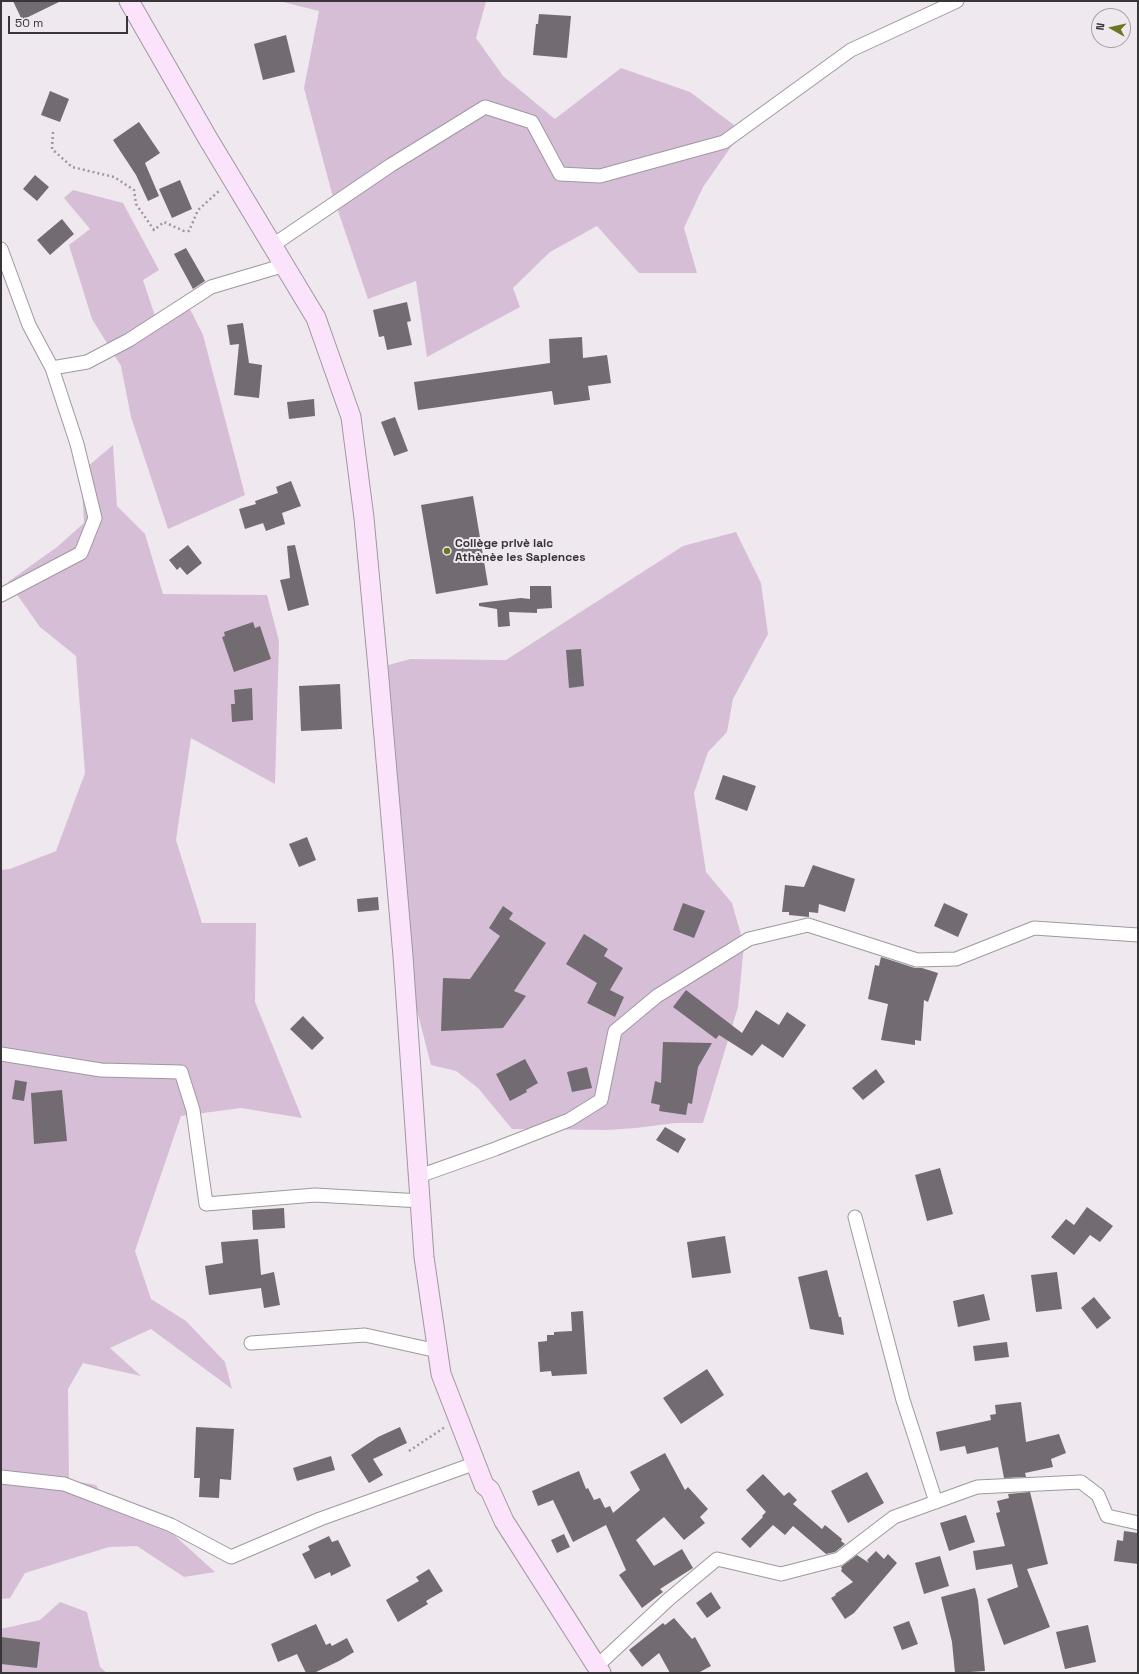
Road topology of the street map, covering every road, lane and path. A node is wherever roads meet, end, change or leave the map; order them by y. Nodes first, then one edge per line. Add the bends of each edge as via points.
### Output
1 (129, 1) edge
2 (957, 1) edge
3 (53, 132) dead end
4 (233, 179) junction
5 (273, 245) junction
6 (1, 249) edge
7 (285, 265) junction
8 (52, 368) junction
9 (1, 595) edge
10 (1138, 934) edge
11 (1, 1054) edge
12 (419, 1176) junction
13 (420, 1201) junction
14 (855, 1217) dead end
15 (251, 1343) dead end
16 (438, 1351) junction
17 (458, 1418) junction
18 (409, 1451) dead end
19 (476, 1463) junction
20 (1, 1476) edge
21 (936, 1502) junction
22 (1138, 1523) edge
23 (599, 1670) edge

1 - 4 street
2 - 5 street via 851,50 724,142 600,176 560,174 532,122 485,107 391,164
3 - 4 path via 52,149 72,167 114,178 134,190 136,204 154,230 164,222 189,231 198,210
4 - 5 street
5 - 7 street
6 - 8 street via 29,325
7 - 8 street via 211,287 129,340 87,362
7 - 12 street via 316,318 351,417 373,604
8 - 9 street via 77,444 94,518 81,553
10 - 12 street via 1034,928 956,959 917,960 808,925 749,939 657,996 615,1031 601,1100 569,1120
11 - 13 street via 101,1070 181,1072 193,1110 206,1204 314,1195
12 - 13 street
13 - 16 street via 424,1257
14 - 21 street via 903,1400
15 - 16 street via 365,1336
16 - 17 street via 441,1374
17 - 18 path
17 - 19 street
19 - 20 street via 320,1519 231,1556 171,1525 64,1484
19 - 23 street via 484,1485 490,1490 504,1520
21 - 22 street via 977,1487 1081,1482 1098,1495 1107,1516
21 - 23 street via 894,1517 839,1559 832,1561 781,1574 717,1559 669,1599

